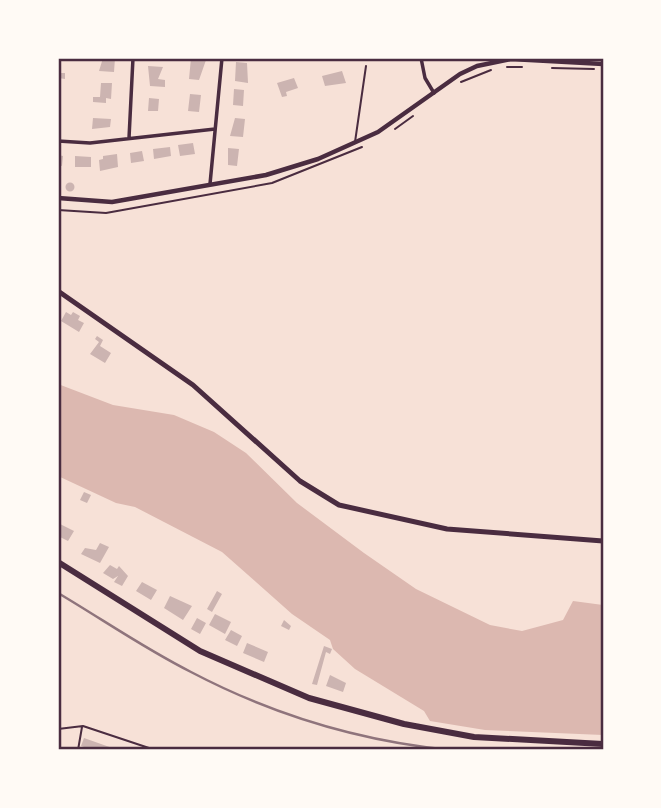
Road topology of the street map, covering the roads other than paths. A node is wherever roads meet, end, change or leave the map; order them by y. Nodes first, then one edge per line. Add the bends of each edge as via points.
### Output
1 (133, 58) edge
2 (222, 58) edge
3 (421, 58) edge
4 (603, 64) edge
5 (366, 66) dead end
6 (434, 93) junction
7 (215, 129) junction
8 (129, 138) junction
9 (58, 141) edge
10 (355, 143) junction
11 (210, 187) junction
12 (58, 198) edge
13 (58, 291) edge
14 (603, 541) edge
15 (58, 562) edge
16 (83, 726) junction
17 (58, 729) edge
18 (603, 744) edge
19 (78, 750) edge
20 (155, 750) edge

1 - 8 street
2 - 7 street
3 - 6 street
4 - 6 street via 511,58 477,66
5 - 10 lane
6 - 10 street
7 - 8 street
7 - 11 street
8 - 9 street
10 - 11 street via 285,171
11 - 12 street via 112,201
13 - 14 main road via 193,385 300,481 339,505 447,529
15 - 18 main road via 200,651 309,698 382,719 474,737
16 - 17 lane
16 - 19 lane
16 - 20 lane

